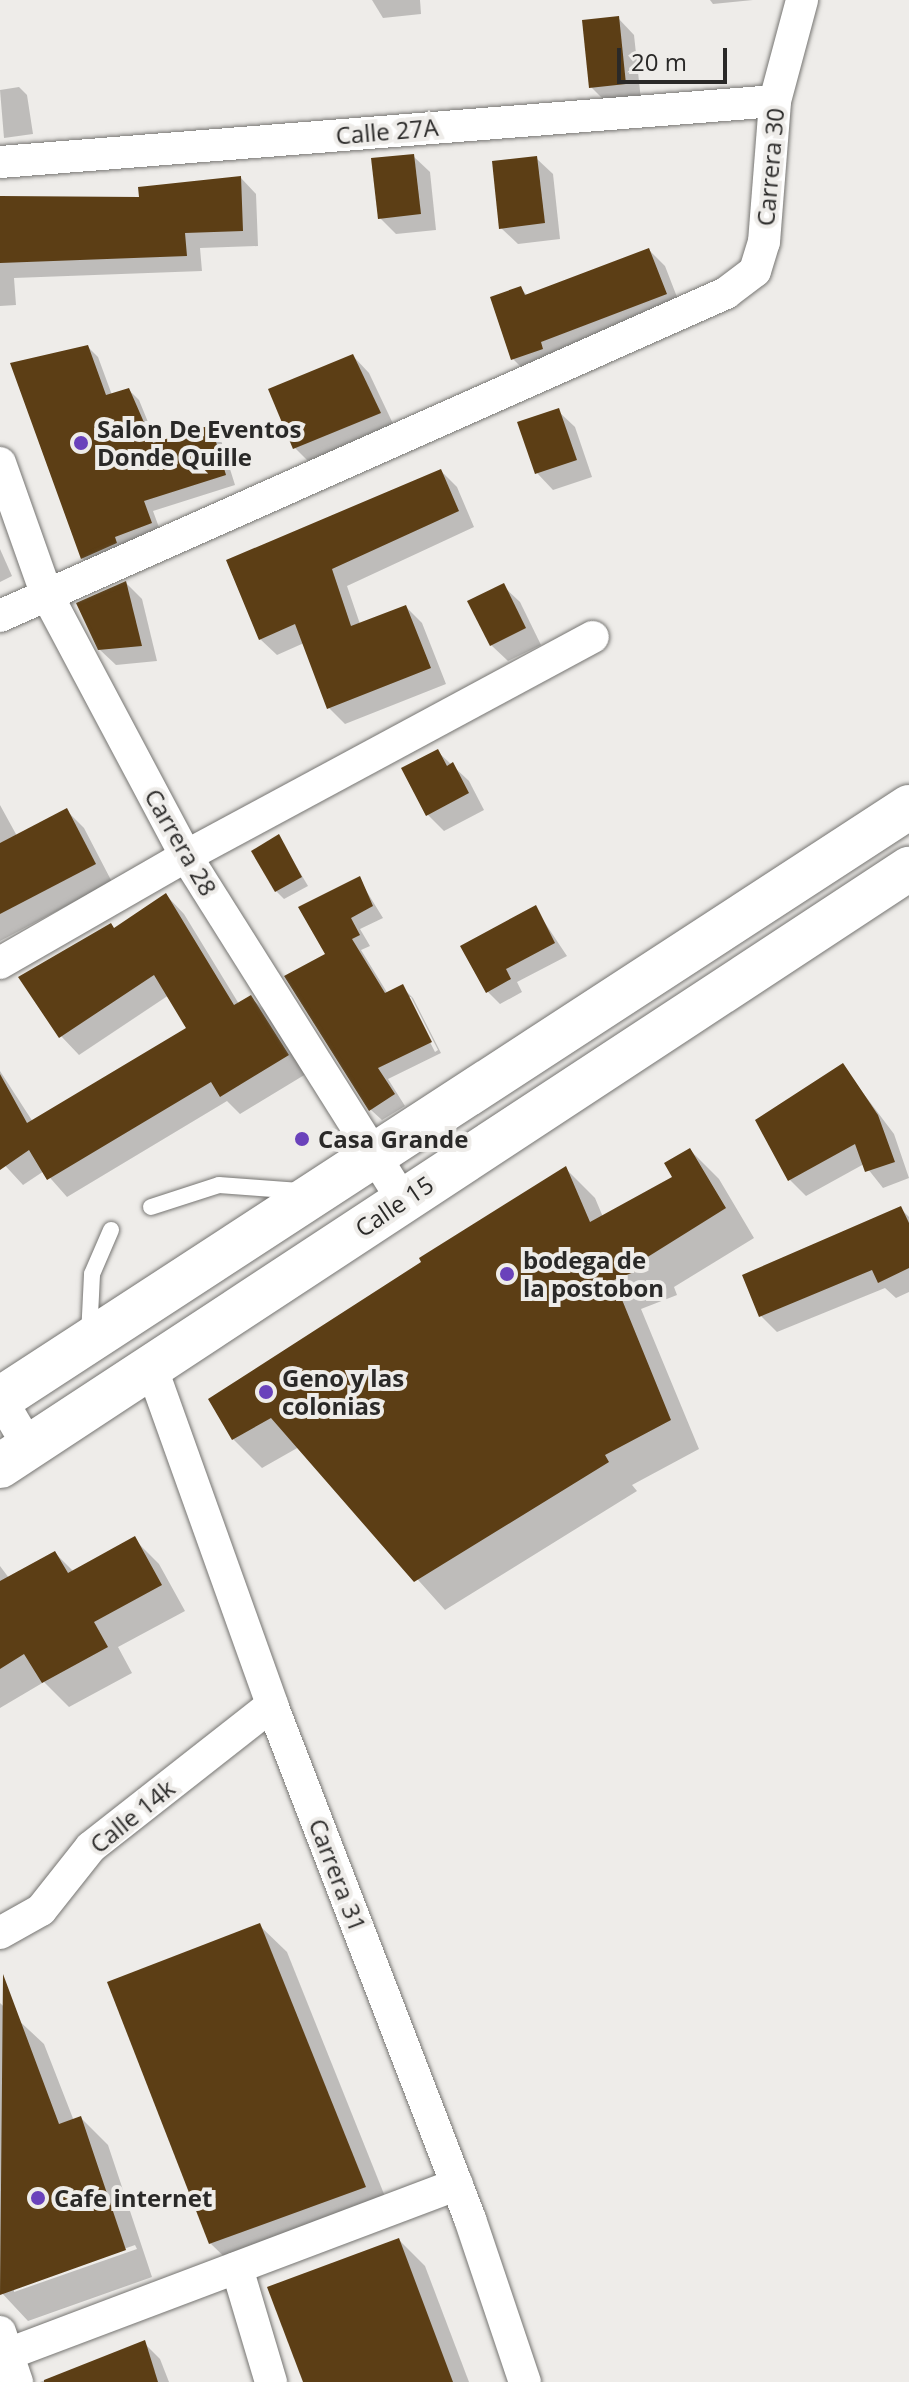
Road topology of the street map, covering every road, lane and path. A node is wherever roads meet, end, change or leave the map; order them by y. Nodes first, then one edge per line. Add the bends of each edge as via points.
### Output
1 (802, 0) edge
2 (775, 101) junction
3 (0, 162) edge
4 (0, 463) edge
5 (46, 593) junction
6 (0, 616) edge
7 (593, 637) dead end
8 (909, 807) edge
9 (186, 856) junction
10 (909, 869) edge
11 (0, 963) edge
12 (374, 1160) junction
13 (403, 1200) junction
14 (151, 1207) dead end
15 (338, 1213) junction
16 (111, 1230) dead end
17 (88, 1343) junction
18 (152, 1369) junction
19 (0, 1398) edge
20 (14, 1456) edge
21 (272, 1705) junction
22 (0, 1933) edge
23 (457, 2184) junction
24 (237, 2268) junction
25 (8, 2356) edge
26 (519, 2380) edge
27 (271, 2382) edge

1 - 2 street, Carrera 30
2 - 3 street, Calle 27A
2 - 5 street, Carrera 30 via 764,242 755,271 726,293
4 - 5 street, Carrera 28
5 - 6 street
5 - 9 street, Carrera 28
7 - 9 street
8 - 12 highway, Calle 15
9 - 11 street
9 - 12 street, Carrera 28
10 - 13 highway, Calle 15
12 - 13 street, Carrera 28
12 - 15 highway, Calle 15
13 - 15 highway, Calle 15
14 - 15 lane via 219,1185
15 - 17 highway, Calle 15
15 - 18 highway, Calle 15
16 - 17 lane via 92,1274
17 - 19 highway, Calle 15
18 - 20 highway, Calle 15
18 - 21 street, Carrera 31
19 - 20 street
21 - 22 street, Calle 14k via 91,1847 41,1910
21 - 23 street, Carrera 31
23 - 24 street
23 - 26 street, Carrera 31
24 - 25 street
24 - 27 street

